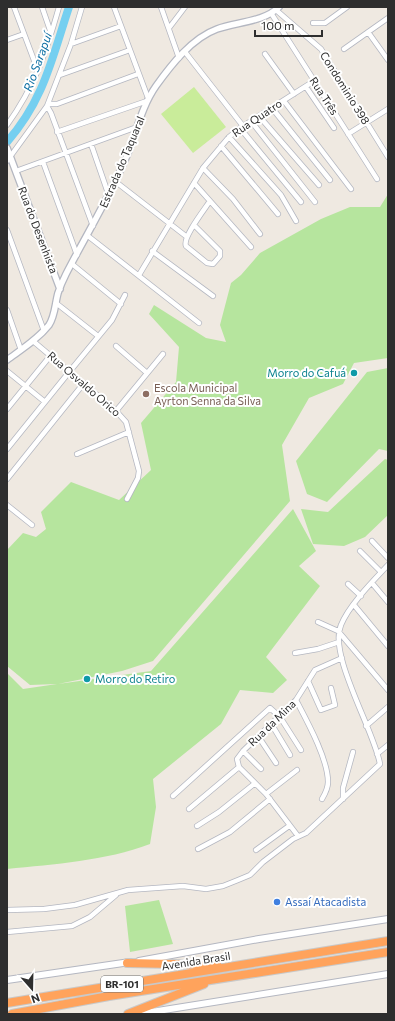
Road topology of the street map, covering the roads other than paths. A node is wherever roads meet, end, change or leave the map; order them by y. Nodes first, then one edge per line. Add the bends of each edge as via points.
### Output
1 (14, 7) edge
2 (42, 7) edge
3 (59, 7) edge
4 (82, 7) edge
5 (114, 7) edge
6 (161, 7) edge
7 (185, 7) edge
8 (347, 7) edge
9 (275, 10) edge
10 (388, 18) edge
11 (313, 23) dead end
12 (121, 26) junction
13 (169, 28) junction
14 (368, 32) junction
15 (51, 33) junction
16 (24, 34) junction
17 (7, 40) edge
18 (70, 44) junction
19 (344, 49) dead end
20 (130, 50) junction
21 (185, 52) junction
22 (264, 54) dead end
23 (180, 58) junction
24 (388, 60) edge
25 (38, 71) junction
26 (138, 74) junction
27 (60, 75) junction
28 (314, 81) junction
29 (306, 87) junction
30 (294, 94) junction
31 (148, 100) junction
32 (284, 101) junction
33 (47, 105) junction
34 (272, 108) junction
35 (388, 109) edge
36 (260, 116) junction
37 (251, 121) junction
38 (366, 122) junction
39 (7, 125) edge
40 (137, 127) junction
41 (241, 127) junction
42 (334, 128) dead end
43 (57, 132) junction
44 (348, 134) junction
45 (229, 137) junction
46 (91, 144) junction
47 (221, 146) junction
48 (388, 146) edge
49 (7, 148) edge
50 (383, 149) junction
51 (66, 153) junction
52 (388, 157) edge
53 (9, 159) edge
54 (43, 162) junction
55 (203, 168) junction
56 (16, 172) junction
57 (377, 179) dead end
58 (330, 180) dead end
59 (116, 182) junction
60 (194, 184) junction
61 (319, 185) dead end
62 (351, 189) dead end
63 (109, 196) junction
64 (210, 201) junction
65 (301, 202) dead end
66 (315, 202) dead end
67 (278, 214) dead end
68 (296, 221) dead end
69 (169, 222) junction
70 (194, 224) junction
71 (93, 226) junction
72 (7, 230) edge
73 (260, 234) dead end
74 (88, 236) junction
75 (186, 237) junction
76 (251, 248) dead end
77 (152, 251) junction
78 (77, 255) junction
79 (72, 264) junction
80 (139, 275) junction
81 (60, 289) junction
82 (125, 295) dead end
83 (213, 296) dead end
84 (56, 303) junction
85 (121, 304) junction
86 (7, 310) edge
87 (198, 322) dead end
88 (44, 331) junction
89 (98, 336) junction
90 (33, 341) junction
91 (116, 346) dead end
92 (21, 350) junction
93 (163, 354) dead end
94 (51, 355) junction
95 (7, 360) edge
96 (7, 371) edge
97 (70, 371) junction
98 (147, 373) junction
99 (84, 383) junction
100 (26, 386) junction
101 (45, 402) junction
102 (7, 409) edge
103 (116, 411) junction
104 (129, 432) junction
105 (7, 449) edge
106 (77, 454) dead end
107 (7, 479) edge
108 (127, 500) dead end
109 (7, 505) edge
110 (32, 525) dead end
111 (372, 541) dead end
112 (360, 551) dead end
113 (388, 558) edge
114 (388, 565) edge
115 (381, 572) junction
116 (372, 583) junction
117 (348, 584) dead end
118 (361, 596) junction
119 (388, 602) edge
120 (354, 605) junction
121 (318, 622) dead end
122 (338, 631) junction
123 (339, 642) junction
124 (388, 646) edge
125 (295, 653) dead end
126 (342, 658) junction
127 (308, 681) junction
128 (331, 688) dead end
129 (388, 690) edge
130 (296, 700) junction
131 (388, 707) edge
132 (280, 717) junction
133 (272, 725) junction
134 (366, 726) junction
135 (258, 736) junction
136 (388, 746) edge
137 (301, 750) dead end
138 (243, 751) junction
139 (353, 752) dead end
140 (377, 754) junction
141 (290, 755) dead end
142 (276, 763) dead end
143 (239, 767) junction
144 (261, 769) dead end
145 (297, 770) dead end
146 (254, 784) junction
147 (266, 794) junction
148 (173, 796) dead end
149 (270, 799) junction
150 (322, 799) dead end
151 (343, 799) junction
152 (189, 810) dead end
153 (197, 826) dead end
154 (289, 826) junction
155 (298, 836) junction
156 (198, 849) dead end
157 (256, 850) dead end
158 (117, 894) junction
159 (7, 910) edge
160 (388, 920) edge
161 (7, 932) edge
162 (388, 941) edge
163 (388, 952) edge
164 (127, 963) junction
165 (238, 965) junction
166 (388, 974) edge
167 (218, 978) junction
168 (7, 980) edge
169 (7, 1003) edge
170 (179, 1011) edge
171 (12, 1014) edge
172 (128, 1014) edge
173 (139, 1014) edge

1 - 16 street
2 - 15 street
3 - 15 street
4 - 18 street
5 - 12 street
6 - 13 street
7 - 13 street
8 - 11 street via 325,23
9 - 21 street, Estrada do Taquaral via 216,29 200,38
9 - 28 street, Rua Três
9 - 38 street, Condominio 398 via 321,49
10 - 14 street
12 - 18 street
12 - 20 street
13 - 23 street
14 - 19 street
14 - 24 street
15 - 25 street
16 - 17 street
16 - 25 street
18 - 27 street
20 - 26 street
20 - 27 street
21 - 23 street, Estrada do Taquaral
21 - 41 street
22 - 30 street
23 - 31 street, Estrada do Taquaral
25 - 39 street via 29,92
26 - 31 street
26 - 33 street via 57,104
27 - 33 street
28 - 29 street, Rua Quatro
28 - 44 street, Rua Três
29 - 30 street, Rua Quatro
29 - 42 street
30 - 32 street, Rua Quatro
31 - 40 street, Estrada do Taquaral
31 - 43 street
32 - 34 street, Rua Quatro
32 - 62 street
33 - 43 street
33 - 53 street
34 - 36 street, Rua Quatro
34 - 58 street
35 - 38 street
36 - 37 street, Rua Quatro
36 - 61 street
37 - 41 street, Rua Quatro
37 - 66 street
38 - 44 street
38 - 50 street, Condominio 398
40 - 46 street
40 - 59 street, Estrada do Taquaral
41 - 45 street, Rua Quatro
41 - 65 street
43 - 51 street
44 - 57 street, Rua Três
45 - 47 street, Rua Quatro
45 - 68 street via 281,195
46 - 51 street
46 - 63 street
47 - 55 street, Rua Quatro
47 - 67 street
48 - 50 street
49 - 53 street, Rua do Desenhista
50 - 52 street, Condominio 398
51 - 54 street
51 - 71 street
53 - 56 street, Rua do Desenhista
54 - 56 street
54 - 78 street
55 - 60 street, Rua Quatro
55 - 73 street via 233,199
56 - 81 street, Rua do Desenhista
59 - 63 street, Estrada do Taquaral
59 - 69 street
60 - 64 street
60 - 69 street, Rua Quatro
63 - 71 street, Estrada do Taquaral
64 - 70 street
64 - 76 street
69 - 75 street
69 - 77 street, Rua Quatro
70 - 75 street
70 - 75 street via 219,248 220,256 211,264 188,248 185,244
71 - 74 street, Estrada do Taquaral
72 - 88 street
74 - 78 street, Estrada do Taquaral
74 - 80 street
77 - 80 street, Rua Quatro
77 - 83 street
78 - 79 street, Estrada do Taquaral
79 - 81 street, Estrada do Taquaral
79 - 85 street
80 - 87 street
81 - 84 street, Estrada do Taquaral
82 - 85 street
84 - 88 street, Estrada do Taquaral via 52,320
84 - 89 street
85 - 89 street via 112,320
86 - 92 street
88 - 90 street, Estrada do Taquaral
89 - 97 street
90 - 92 street, Estrada do Taquaral
90 - 94 street, Rua Osvaldo Orico
91 - 98 street
92 - 95 street, Estrada do Taquaral
93 - 98 street
94 - 97 street, Rua Osvaldo Orico
94 - 100 street
96 - 100 street
97 - 99 street, Rua Osvaldo Orico
97 - 101 street
98 - 103 street
99 - 103 street, Rua Osvaldo Orico
99 - 107 street
100 - 101 street
100 - 102 street
101 - 105 street
103 - 104 street, Rua Osvaldo Orico via 126,422
104 - 106 street
104 - 108 street, Rua Osvaldo Orico via 139,471
109 - 110 street
111 - 113 street
112 - 115 street
114 - 115 street
115 - 116 street
116 - 118 street
116 - 119 street
117 - 118 street
118 - 120 street
120 - 122 street via 343,619
120 - 124 street
121 - 122 street
122 - 123 street
122 - 129 street
123 - 125 street
123 - 126 street
126 - 127 street, Rua da Mina via 317,668
126 - 134 street
127 - 128 street via 321,710 335,705
127 - 130 street, Rua da Mina
130 - 132 street, Rua da Mina
130 - 150 street via 310,727 327,775 328,788
131 - 134 street
132 - 133 street, Rua da Mina
132 - 137 street
132 - 148 street via 268,709
133 - 135 street, Rua da Mina
133 - 141 street
134 - 140 street
135 - 138 street, Rua da Mina
135 - 142 street
136 - 140 street
138 - 143 street, Rua da Mina via 237,759
138 - 144 street
139 - 151 street via 343,788
140 - 151 street via 379,766
143 - 146 street
143 - 152 street
145 - 147 street
146 - 147 street
146 - 153 street
147 - 149 street
149 - 154 street
149 - 156 street via 230,832
151 - 155 street via 306,833
154 - 155 street
154 - 157 street
155 - 158 street via 250,875 223,886 206,889 182,886 128,890
158 - 159 street via 44,909
158 - 161 street via 90,917 72,926
160 - 164 main road, Avenida Brasil via 258,939
162 - 165 highway, Avenida Brasil / BR-101
163 - 167 highway, Avenida Brasil / BR-101
164 - 165 highway
164 - 168 main road, Avenida Brasil
165 - 169 highway, Avenida Brasil / BR-101
166 - 170 main road
167 - 171 highway, Avenida Brasil / BR-101
167 - 172 highway
170 - 173 main road

